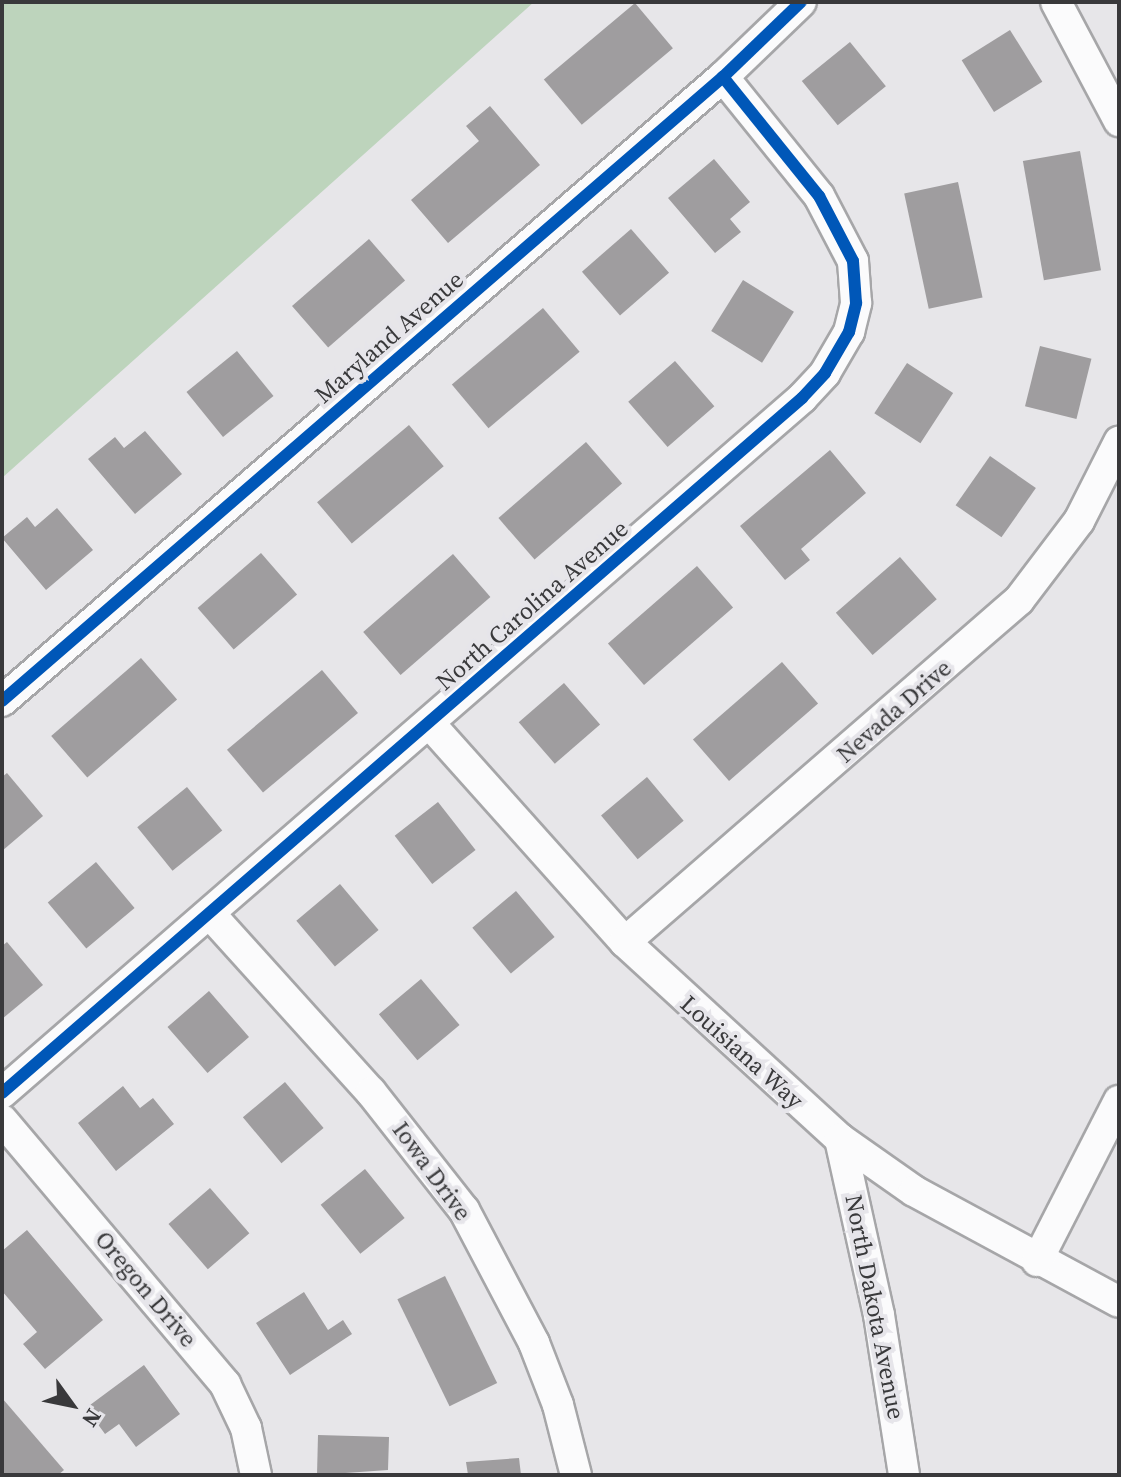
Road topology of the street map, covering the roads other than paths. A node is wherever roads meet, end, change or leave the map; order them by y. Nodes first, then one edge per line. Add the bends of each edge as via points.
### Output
1 (801, 2) edge
2 (1056, 2) edge
3 (723, 77) junction
4 (1119, 121) edge
5 (1119, 442) edge
6 (2, 701) edge
7 (429, 723) junction
8 (210, 914) junction
9 (625, 942) junction
10 (2, 1093) edge
11 (1119, 1101) edge
12 (2, 1120) edge
13 (840, 1139) junction
14 (1037, 1261) junction
15 (1119, 1302) edge
16 (256, 1475) edge
17 (576, 1475) edge
18 (904, 1475) edge

1 - 3 street, Maryland Avenue
2 - 4 street
3 - 6 street, Maryland Avenue
3 - 7 street, North Carolina Avenue via 819,196 845,240 856,284 849,332 825,373 802,398
5 - 9 street, Nevada Drive via 1079,521 1019,600
7 - 8 street, North Carolina Avenue
7 - 9 street, Louisiana Way
8 - 10 street, North Carolina Avenue
8 - 17 street, Iowa Drive via 371,1092 464,1210 534,1343 558,1405
9 - 13 street, Louisiana Way
11 - 14 street
12 - 16 street, Oregon Drive via 225,1384 246,1428
13 - 14 street, Louisiana Way via 914,1191
13 - 18 street, North Dakota Avenue via 879,1315
14 - 15 street, Louisiana Way

